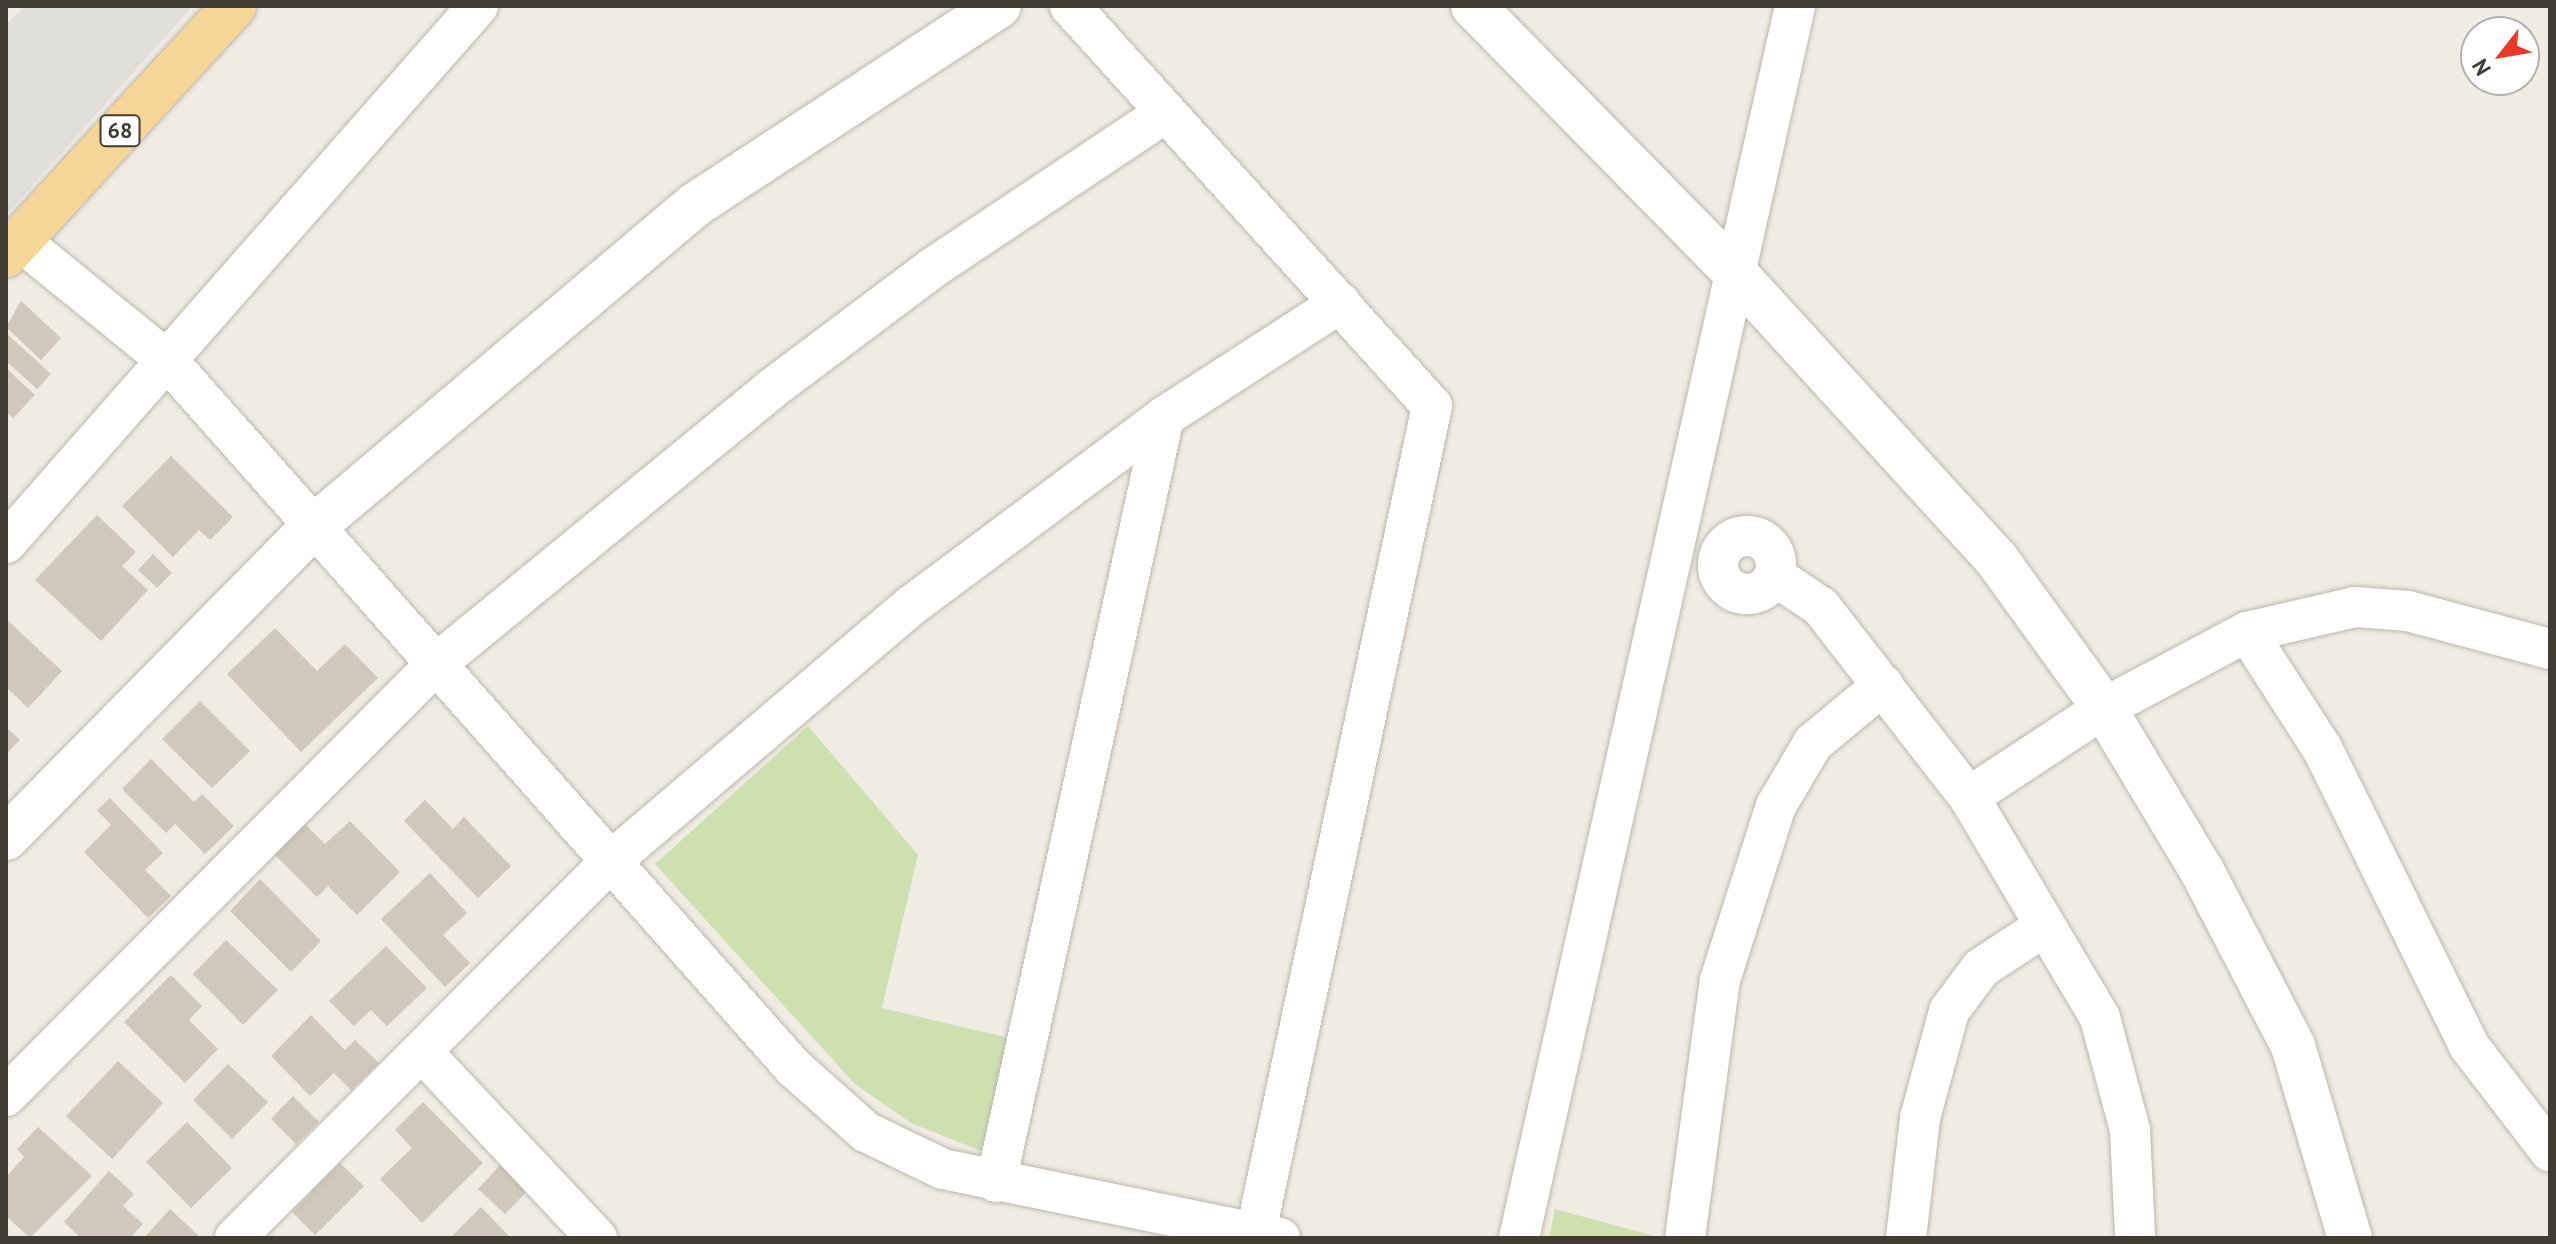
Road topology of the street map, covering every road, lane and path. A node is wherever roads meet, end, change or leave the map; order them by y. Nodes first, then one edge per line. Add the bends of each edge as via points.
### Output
1 (234, 6) edge
2 (478, 6) edge
3 (999, 6) edge
4 (1070, 6) edge
5 (1473, 6) edge
6 (1795, 6) edge
7 (1163, 114) junction
8 (13, 248) edge
9 (1736, 274) junction
10 (1340, 303) junction
11 (168, 361) junction
12 (1164, 417) junction
13 (311, 529) junction
14 (6, 543) edge
15 (1775, 576) dead end
16 (2247, 632) junction
17 (2550, 649) edge
18 (437, 663) junction
19 (1883, 685) junction
20 (2104, 708) junction
21 (1969, 797) junction
22 (6, 838) edge
23 (611, 861) junction
24 (2042, 928) junction
25 (424, 1054) junction
26 (6, 1096) edge
27 (2550, 1151) edge
28 (996, 1182) junction
29 (1268, 1235) edge
30 (235, 1238) edge
31 (597, 1238) edge
32 (1519, 1238) edge
33 (1685, 1238) edge
34 (1906, 1238) edge
35 (2135, 1238) edge
36 (2350, 1238) edge

1 - 8 main road, 68
2 - 11 street
3 - 13 street via 696,204
4 - 7 street
5 - 9 street
6 - 9 street
7 - 10 street
7 - 18 street via 934,267 774,387
8 - 11 street
9 - 20 street via 1997,560
9 - 32 street
10 - 12 street
10 - 29 street via 1432,406
11 - 13 street
11 - 14 street
12 - 23 street via 912,605
12 - 28 street
13 - 18 street
13 - 22 street
15 - 19 street via 1821,607
16 - 17 street via 2355,607 2408,611
16 - 20 street
16 - 27 street via 2323,750 2469,1046
18 - 23 street
18 - 26 street
19 - 21 street
19 - 33 street via 1813,743 1776,806 1720,980
20 - 21 street
20 - 36 street via 2202,871 2293,1046
21 - 24 street
23 - 25 street
23 - 28 street via 793,1067 866,1132 943,1169
24 - 34 street via 1981,968 1949,1011 1920,1118
24 - 35 street via 2100,1018 2130,1130
25 - 30 street
25 - 31 street
28 - 29 street

